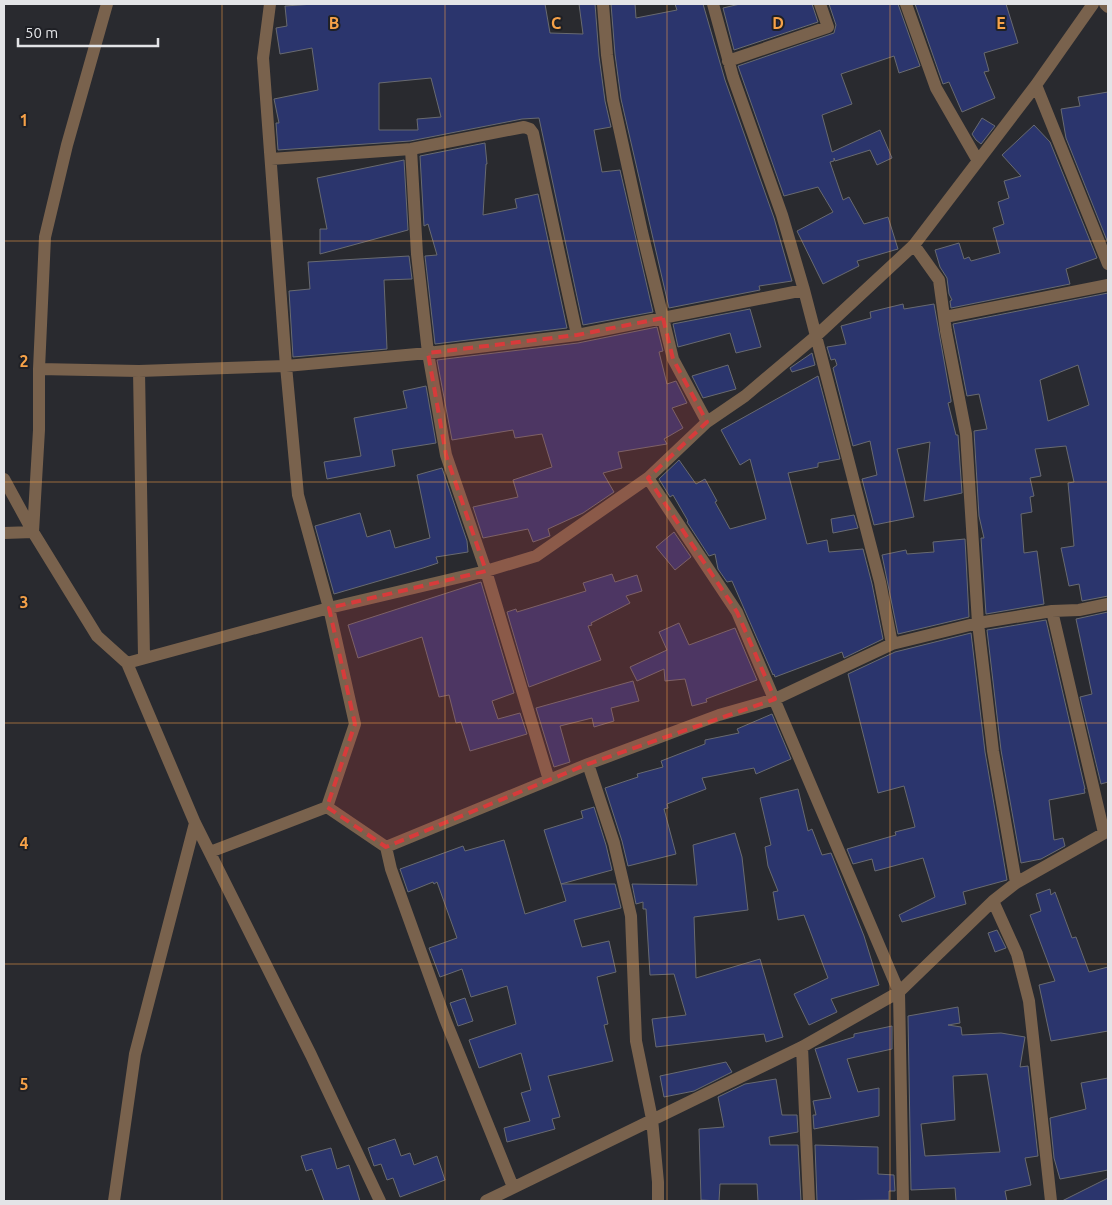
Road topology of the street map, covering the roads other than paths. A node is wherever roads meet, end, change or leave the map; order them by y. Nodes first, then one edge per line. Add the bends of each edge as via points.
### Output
1 (107, 4) edge
2 (270, 4) edge
3 (603, 4) edge
4 (713, 4) edge
5 (820, 4) edge
6 (906, 4) edge
7 (1093, 4) edge
8 (1105, 4) edge
9 (1108, 7) edge
10 (728, 61) junction
11 (1036, 85) junction
12 (411, 149) junction
13 (271, 159) junction
14 (978, 161) junction
15 (914, 246) junction
16 (1108, 264) edge
17 (1108, 285) edge
18 (804, 290) junction
19 (945, 317) junction
20 (663, 318) junction
21 (577, 335) junction
22 (816, 336) junction
23 (428, 353) junction
24 (286, 366) junction
25 (39, 370) junction
26 (139, 371) junction
27 (707, 422) junction
28 (648, 478) junction
29 (4, 479) edge
30 (32, 532) junction
31 (4, 533) edge
32 (486, 571) junction
33 (1108, 604) edge
34 (329, 608) junction
35 (1052, 611) junction
36 (978, 623) junction
37 (892, 644) junction
38 (144, 657) junction
39 (126, 663) junction
40 (775, 699) junction
41 (588, 764) junction
42 (549, 780) junction
43 (327, 806) junction
44 (195, 823) junction
45 (1106, 832) edge
46 (386, 847) junction
47 (210, 852) junction
48 (1016, 883) junction
49 (993, 902) junction
50 (899, 992) junction
51 (802, 1047) junction
52 (652, 1119) junction
53 (513, 1187) junction
54 (114, 1201) edge
55 (380, 1201) edge
56 (486, 1201) edge
57 (658, 1201) edge
58 (809, 1201) edge
59 (903, 1201) edge
60 (1051, 1201) edge

1 - 25 street via 45,237
2 - 13 street via 263,58
3 - 20 street via 613,100
4 - 10 street
5 - 10 street via 828,28
6 - 14 street via 936,88
7 - 11 street
8 - 9 street
10 - 18 street via 782,215
11 - 14 street
11 - 16 street
12 - 13 street
12 - 21 street via 530,129
12 - 23 street via 417,254
13 - 24 street
14 - 15 street
15 - 19 street via 939,280
15 - 22 street
17 - 19 street
18 - 20 street
18 - 22 street
19 - 36 street via 966,434
20 - 21 street
20 - 27 street via 673,358
21 - 23 street
22 - 27 street via 745,396
22 - 37 street via 880,582
23 - 24 street
23 - 32 street via 446,455
24 - 26 street
24 - 34 street via 298,495
25 - 26 street
25 - 30 street via 39,430
26 - 38 street
27 - 28 street
28 - 32 street via 536,556
28 - 40 street via 737,612
29 - 30 street
30 - 31 street
30 - 39 street via 97,636
32 - 34 street
32 - 42 street
33 - 35 street
34 - 38 street
34 - 43 street via 355,724
35 - 36 street
35 - 45 street
36 - 37 street
36 - 48 street via 993,751
37 - 40 street
38 - 39 street
39 - 44 street
40 - 41 street
40 - 50 street
41 - 42 street
41 - 52 street via 614,843 631,916 636,1041
42 - 46 street
43 - 46 street
43 - 47 street
44 - 47 street
44 - 54 street via 134,1054
45 - 48 street
46 - 53 street via 445,1019
47 - 55 street
48 - 49 street
49 - 50 street
49 - 60 street via 1017,954 1030,1001
50 - 51 street
50 - 59 street
51 - 52 street
51 - 58 street
52 - 53 street
52 - 57 street
53 - 56 street

